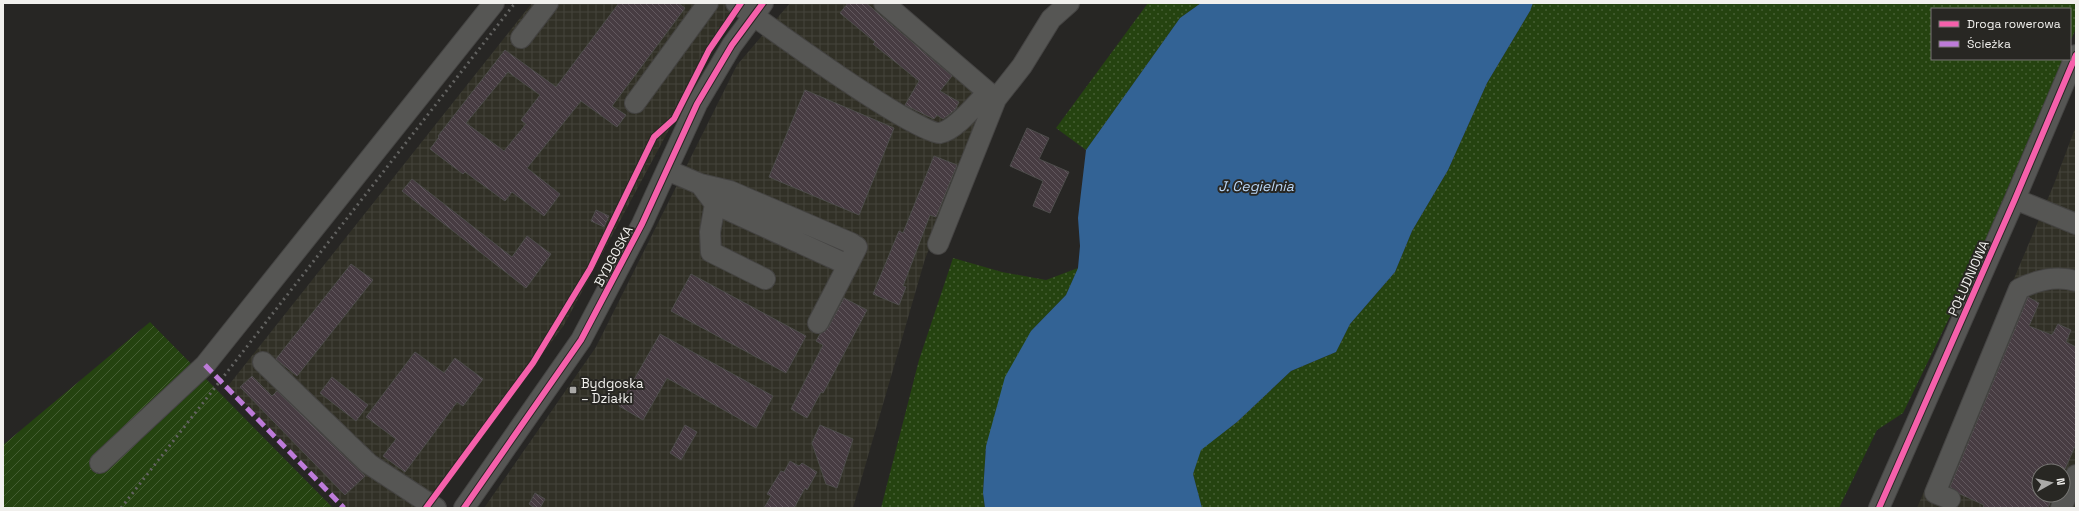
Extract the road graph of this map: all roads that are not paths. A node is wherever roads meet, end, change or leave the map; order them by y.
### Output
1 (494, 3) edge
2 (548, 3) edge
3 (708, 3) edge
4 (736, 3) edge
5 (884, 3) edge
6 (1069, 3) edge
7 (758, 10) edge
8 (521, 38) dead end
9 (2076, 55) edge
10 (992, 95) junction
11 (635, 103) dead end
12 (667, 170) junction
13 (700, 184) junction
14 (2015, 199) junction
15 (715, 204) junction
16 (2076, 224) edge
17 (938, 244) dead end
18 (848, 265) junction
19 (764, 279) dead end
20 (2076, 281) edge
21 (818, 323) dead end
22 (264, 362) dead end
23 (100, 463) dead end
24 (2076, 475) edge
25 (1950, 499) dead end
26 (436, 508) edge
27 (464, 508) edge
28 (1879, 508) edge
29 (2061, 508) edge

1 - 23 street
2 - 8 street
3 - 11 street
4 - 7 street
5 - 10 street
6 - 10 street
7 - 10 street
7 - 12 street, BYDGOSKA
9 - 14 street, POŁUDNIOWA
10 - 17 street
12 - 13 street
12 - 27 street, BYDGOSKA
13 - 15 street
13 - 18 street
14 - 16 street
14 - 28 street, POŁUDNIOWA
15 - 18 street
15 - 19 street
18 - 21 street
20 - 25 street
22 - 26 street
24 - 29 street

